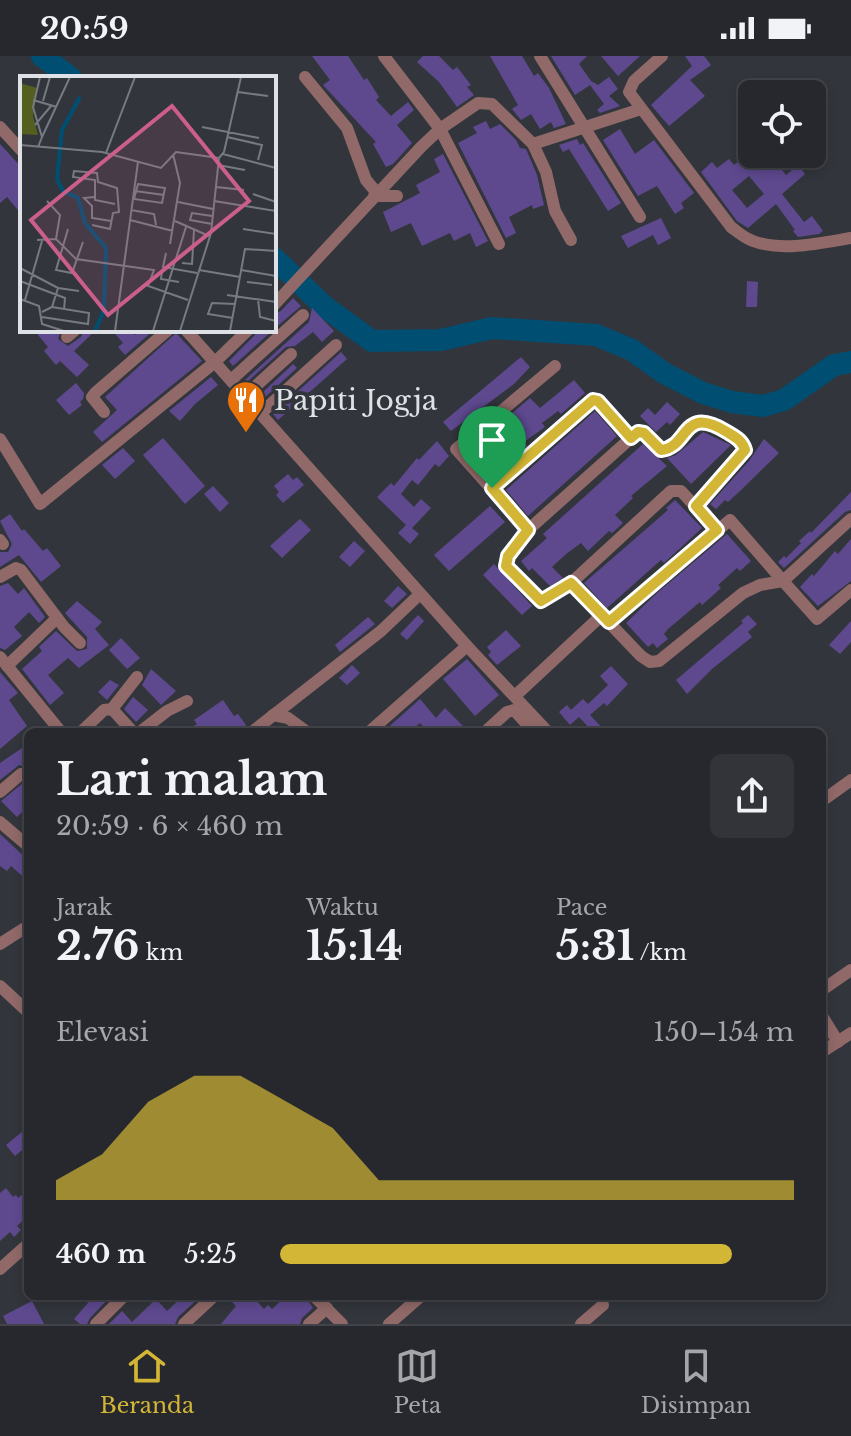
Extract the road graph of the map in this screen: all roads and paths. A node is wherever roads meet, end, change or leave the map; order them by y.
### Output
1 (384, 56) edge
2 (540, 56) edge
3 (662, 56) edge
4 (305, 77) dead end
5 (641, 109) junction
6 (0, 127) edge
7 (586, 128) junction
8 (440, 129) junction
9 (533, 144) junction
10 (20, 149) edge
11 (376, 194) junction
12 (397, 196) dead end
13 (640, 217) dead end
14 (851, 238) edge
15 (571, 240) dead end
16 (499, 244) dead end
17 (276, 303) edge
18 (303, 315) dead end
19 (166, 332) edge
20 (188, 332) edge
21 (246, 332) edge
22 (336, 345) dead end
23 (291, 354) dead end
24 (215, 362) junction
25 (555, 366) dead end
26 (231, 380) junction
27 (246, 395) junction
28 (104, 412) dead end
29 (261, 413) junction
30 (631, 438) junction
31 (0, 439) edge
32 (492, 488) junction
33 (696, 506) junction
34 (851, 519) edge
35 (528, 530) junction
36 (717, 530) junction
37 (0, 577) edge
38 (783, 581) junction
39 (571, 583) junction
40 (851, 590) edge
41 (420, 594) junction
42 (57, 618) junction
43 (605, 619) junction
44 (80, 643) dead end
45 (467, 646) junction
46 (4, 661) edge
47 (137, 677) dead end
48 (516, 695) junction
49 (187, 701) dead end
50 (112, 709) junction
51 (273, 715) junction
52 (58, 728) edge
53 (85, 728) edge
54 (129, 728) edge
55 (145, 728) edge
56 (257, 728) edge
57 (302, 728) edge
58 (374, 728) edge
59 (489, 728) edge
60 (530, 728) edge
61 (545, 728) edge
62 (21, 774) dead end
63 (851, 780) edge
64 (0, 792) edge
65 (826, 798) edge
66 (0, 822) edge
67 (24, 843) edge
68 (24, 929) edge
69 (0, 944) edge
70 (851, 970) edge
71 (0, 986) edge
72 (826, 987) edge
73 (24, 1008) edge
74 (826, 1022) edge
75 (851, 1033) edge
76 (838, 1042) junction
77 (826, 1050) edge
78 (24, 1248) edge
79 (0, 1269) edge
80 (120, 1300) edge
81 (210, 1300) edge
82 (318, 1300) edge
83 (416, 1300) edge
84 (603, 1305) dead end
85 (327, 1308) junction
86 (96, 1324) edge
87 (184, 1324) edge
88 (309, 1324) edge
89 (342, 1324) edge
90 (389, 1324) edge
91 (581, 1324) edge

1 - 8 street
2 - 7 street
3 - 5 street
4 - 11 street
5 - 7 street
5 - 14 street
6 - 10 street
7 - 9 street
7 - 13 street
8 - 9 street
8 - 11 street
8 - 16 street
9 - 15 street
11 - 12 street
11 - 17 street
18 - 26 street
19 - 28 street
20 - 24 street
21 - 24 street
22 - 29 street
23 - 27 street
24 - 26 street
24 - 31 street
25 - 32 street
26 - 27 street
27 - 29 street
29 - 41 street
30 - 32 street
30 - 33 street
30 - 35 street
32 - 35 street
33 - 36 street
33 - 39 street
34 - 38 street
35 - 39 street
36 - 38 street
36 - 43 street
37 - 42 street
38 - 40 street
38 - 43 street
39 - 43 street
41 - 45 street
41 - 51 street
42 - 44 street
42 - 46 street
43 - 48 street
45 - 48 street
45 - 58 street
46 - 52 street
47 - 50 street
48 - 61 street
49 - 55 street
50 - 53 street
50 - 54 street
51 - 56 street
51 - 57 street
59 - 60 street
62 - 64 street
63 - 65 street
66 - 67 street
68 - 69 street
70 - 72 street
71 - 73 street
74 - 76 street
75 - 76 street
76 - 77 street
78 - 79 street
80 - 86 street
81 - 87 street
82 - 85 street
83 - 90 street
84 - 91 street
85 - 88 street
85 - 89 street

